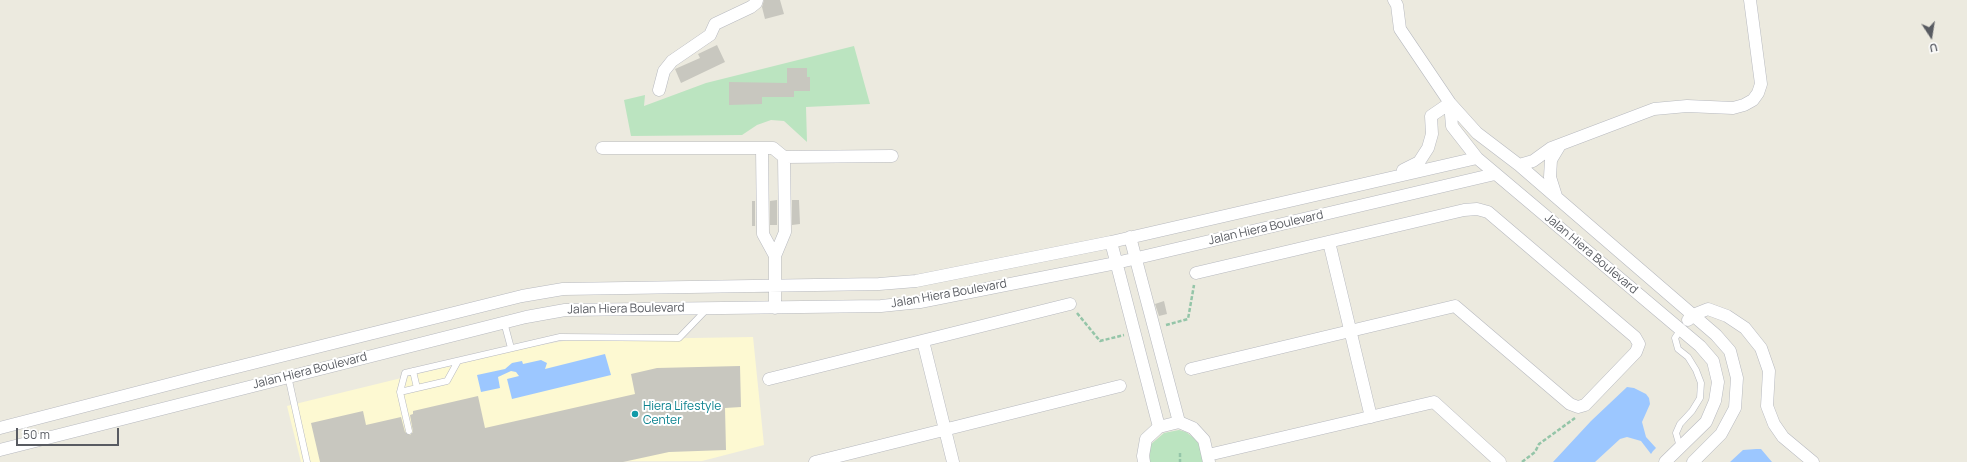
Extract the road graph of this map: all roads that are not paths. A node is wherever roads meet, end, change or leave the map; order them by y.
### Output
1 (757, 0) edge
2 (1394, 0) edge
3 (1750, 0) edge
4 (658, 90) dead end
5 (1450, 103) junction
6 (1490, 142) junction
7 (1560, 145) junction
8 (602, 148) dead end
9 (762, 148) junction
10 (892, 156) dead end
11 (784, 157) junction
12 (1508, 157) junction
13 (1477, 158) junction
14 (1519, 165) junction
15 (1495, 174) junction
16 (1386, 179) junction
17 (1556, 197) junction
18 (1130, 237) junction
19 (1111, 242) junction
20 (1329, 242) junction
21 (775, 256) junction
22 (1136, 258) junction
23 (1116, 263) junction
24 (1196, 273) road end
25 (775, 286) junction
26 (1070, 304) road end
27 (708, 308) junction
28 (775, 308) junction
29 (1693, 315) junction
30 (504, 322) junction
31 (1154, 328) junction
32 (1681, 329) junction
33 (1350, 331) junction
34 (1134, 333) junction
35 (340, 341) junction
36 (923, 341) junction
37 (511, 348) junction
38 (458, 361) junction
39 (345, 362) junction
40 (1191, 369) dead end
41 (413, 371) junction
42 (288, 376) junction
43 (769, 380) dead end
44 (1120, 386) dead end
45 (417, 388) junction
46 (400, 392) junction
47 (1371, 417) junction
48 (1179, 422) junction
49 (1159, 427) junction
50 (0, 428) edge
51 (945, 430) junction
52 (409, 431) dead end
53 (1680, 447) junction
54 (0, 450) edge
55 (1206, 460) edge
56 (307, 462) edge
57 (815, 462) edge
58 (953, 462) edge
59 (1144, 462) edge
60 (1500, 462) edge
61 (1665, 462) edge
62 (1693, 462) edge
63 (1813, 462) edge

1 - 4 street
2 - 5 street, Jalan Hiera Boulevard
3 - 7 street
5 - 6 street, Jalan Hiera Boulevard
5 - 13 street
5 - 16 street
6 - 12 street, Jalan Hiera Boulevard
6 - 13 street
7 - 14 street
7 - 17 street
8 - 9 street
9 - 11 street
9 - 21 street
10 - 11 street
11 - 21 street
12 - 14 street, Jalan Hiera Boulevard
12 - 15 street
13 - 15 street
13 - 16 street, Jalan Hiera Boulevard
14 - 17 street, Jalan Hiera Boulevard
15 - 22 street, Jalan Hiera Boulevard
15 - 32 street, Jalan Hiera Boulevard
16 - 18 street, Jalan Hiera Boulevard
17 - 29 street, Jalan Hiera Boulevard
18 - 19 street, Jalan Hiera Boulevard
18 - 22 street
19 - 23 street
19 - 25 street, Jalan Hiera Boulevard
20 - 24 street
20 - 33 street
20 - 33 street
21 - 25 street
22 - 23 street, Jalan Hiera Boulevard
22 - 31 street
23 - 28 street, Jalan Hiera Boulevard
23 - 34 street
25 - 28 street
25 - 35 street, Jalan Hiera Boulevard
26 - 36 street
27 - 28 street, Jalan Hiera Boulevard
27 - 30 street, Jalan Hiera Boulevard
27 - 37 lane
29 - 32 street
29 - 62 street, Jalan Hiera Boulevard
29 - 63 street
30 - 37 lane
30 - 39 street, Jalan Hiera Boulevard
31 - 34 street
31 - 48 street
32 - 53 lane
32 - 53 street, Jalan Hiera Boulevard
33 - 40 street
33 - 47 street
34 - 49 street
35 - 39 street
35 - 50 street, Jalan Hiera Boulevard
36 - 43 street
36 - 51 street
37 - 38 lane
38 - 41 lane
38 - 45 lane
39 - 42 street, Jalan Hiera Boulevard
41 - 45 lane
41 - 46 lane
42 - 54 street, Jalan Hiera Boulevard
42 - 56 lane
44 - 51 street
45 - 46 lane
46 - 52 lane
47 - 55 street
47 - 60 street
48 - 49 street
48 - 55 street
49 - 59 street
51 - 57 street
51 - 58 street
53 - 61 street, Jalan Hiera Boulevard

